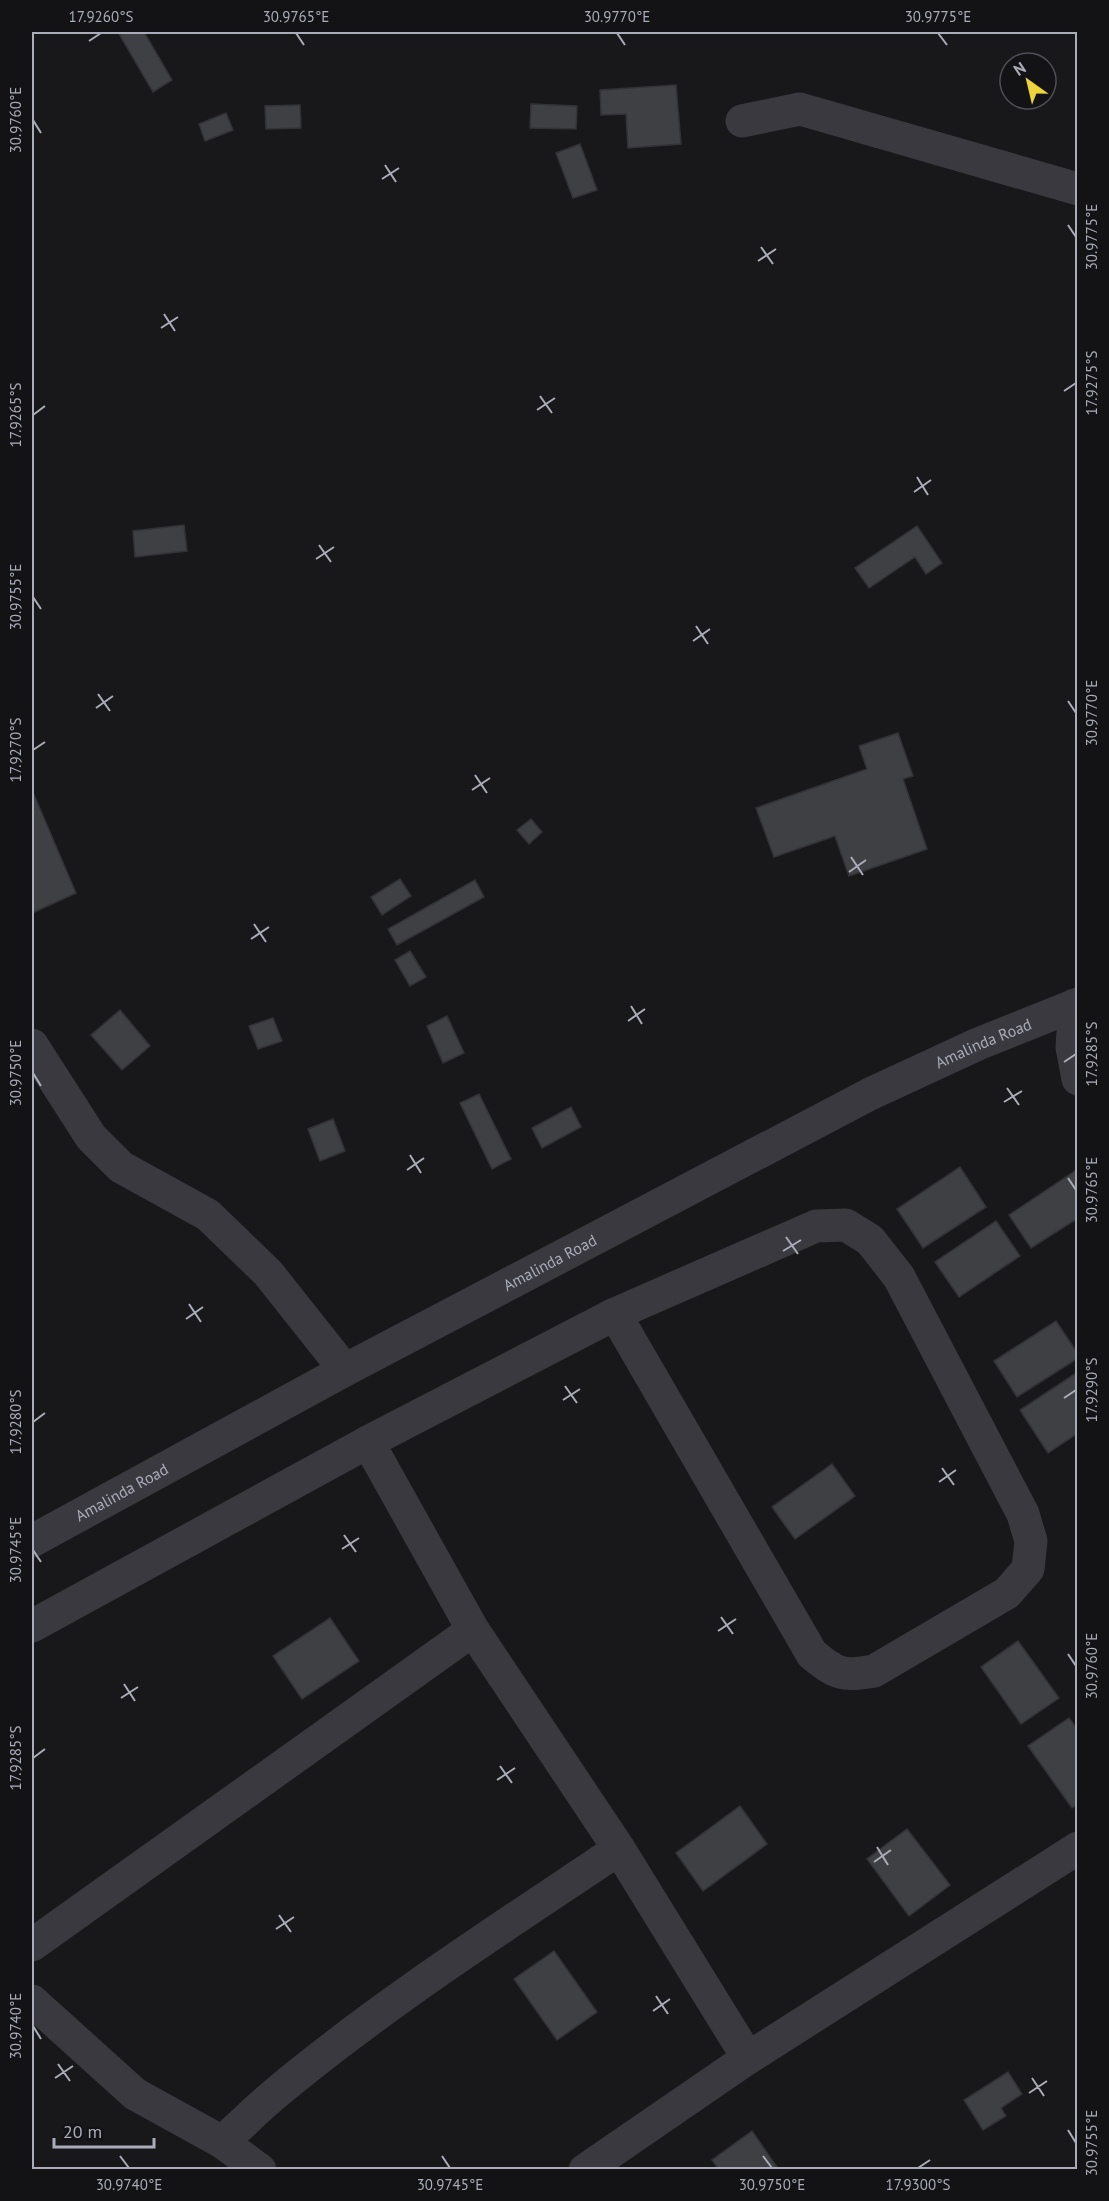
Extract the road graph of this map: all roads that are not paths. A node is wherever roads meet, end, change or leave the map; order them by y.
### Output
1 (742, 121) dead end
2 (1077, 189) edge
3 (1076, 1004) edge
4 (32, 1045) edge
5 (1077, 1079) edge
6 (615, 1314) junction
7 (345, 1370) junction
8 (368, 1442) junction
9 (32, 1541) edge
10 (32, 1626) edge
11 (473, 1630) junction
12 (619, 1848) junction
13 (1077, 1848) edge
14 (32, 1945) edge
15 (32, 2001) edge
16 (748, 2058) junction
17 (222, 2142) junction
18 (260, 2169) edge
19 (585, 2169) edge

1 - 2 street
3 - 5 street
3 - 7 street, Amalinda Road
4 - 7 street
6 - 6 street
6 - 8 street
7 - 9 street, Amalinda Road
8 - 10 street
8 - 11 street
11 - 12 street
11 - 14 street
12 - 16 street
12 - 17 street
13 - 16 street
15 - 17 street
16 - 19 street
17 - 18 street

